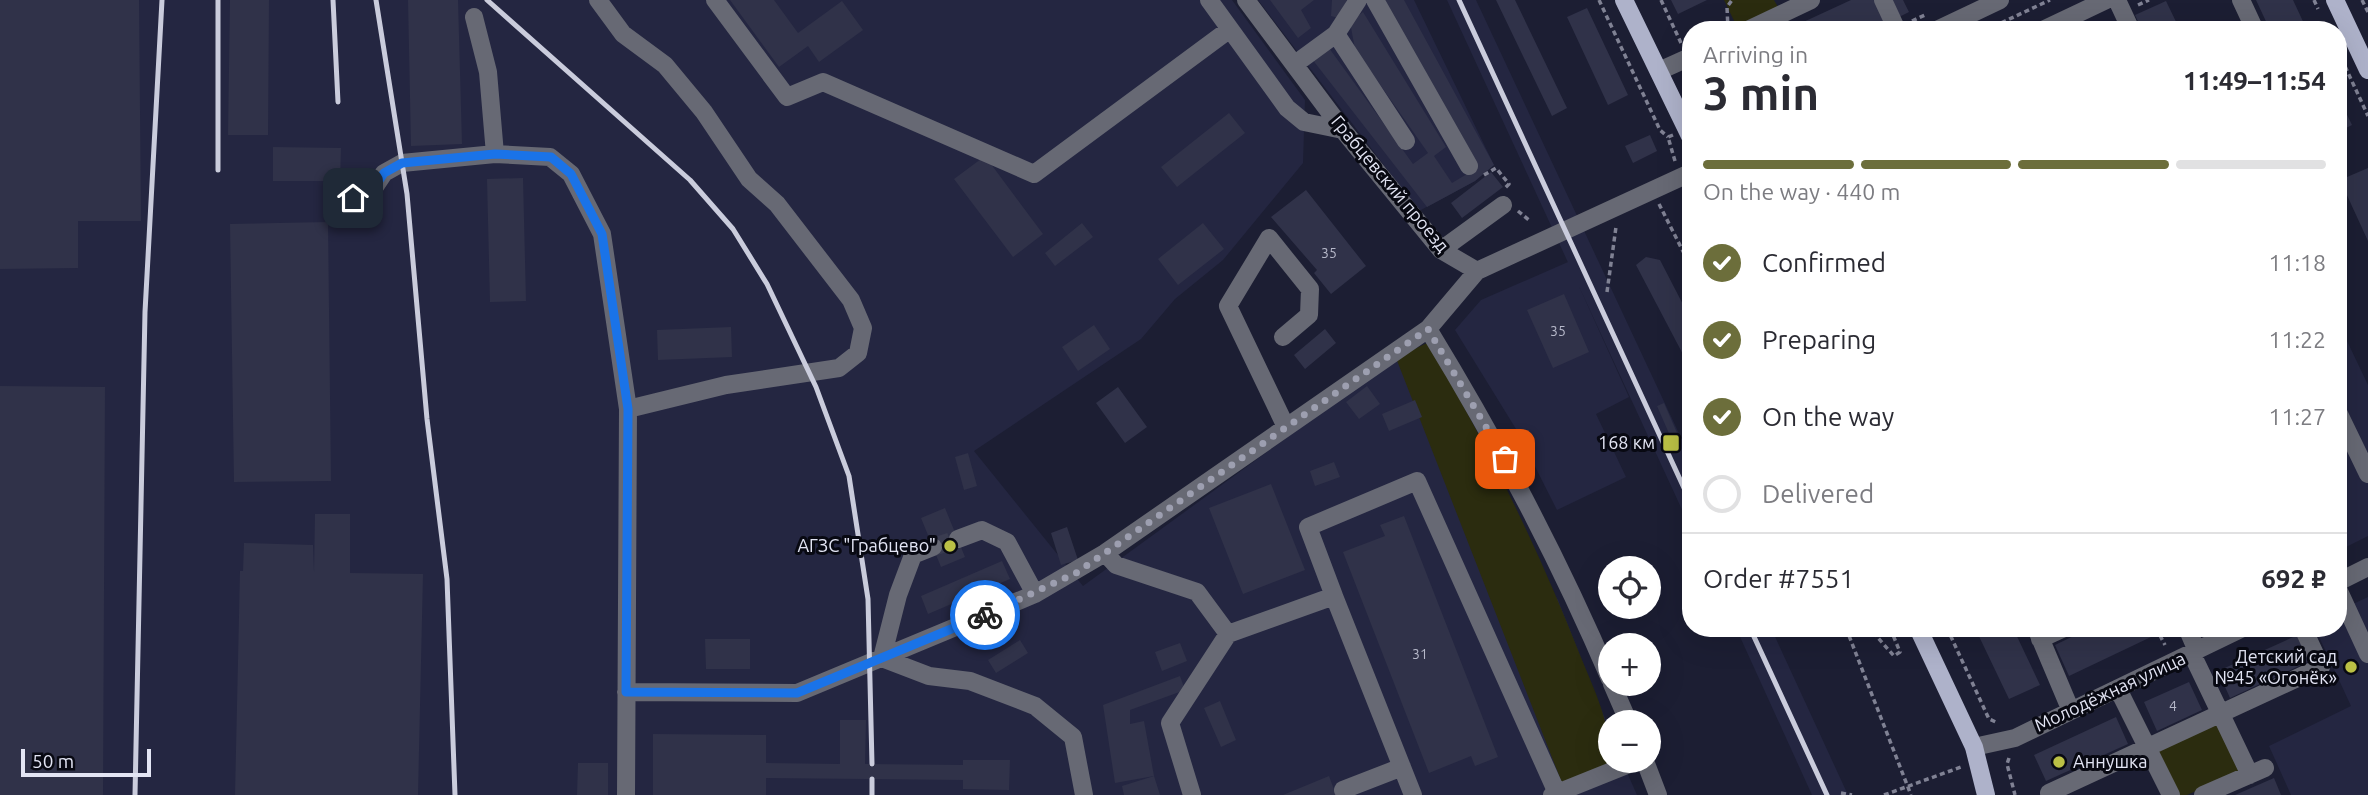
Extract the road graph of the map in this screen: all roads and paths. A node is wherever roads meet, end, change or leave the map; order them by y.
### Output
1 (598, 0) edge
2 (715, 0) edge
3 (1209, 0) edge
4 (1246, 0) edge
5 (1358, 0) edge
6 (1375, 0) edge
7 (1600, 0) edge
8 (1624, 0) edge
9 (1661, 0) edge
10 (1732, 0) edge
11 (1811, 0) edge
12 (1883, 0) edge
13 (2000, 0) edge
14 (2050, 0) edge
15 (2106, 0) edge
16 (2117, 0) edge
17 (2241, 0) edge
18 (2335, 0) edge
19 (2362, 0) edge
20 (1784, 6) edge
21 (2368, 12) edge
22 (474, 17) dead end
23 (1728, 21) edge
24 (1762, 21) edge
25 (1893, 21) edge
26 (1956, 21) edge
27 (2005, 21) edge
28 (2062, 21) edge
29 (2127, 21) edge
30 (2251, 21) edge
31 (2345, 21) edge
32 (2347, 25) edge
33 (1230, 29) junction
34 (1336, 34) junction
35 (1682, 43) edge
36 (1682, 60) edge
37 (1295, 64) junction
38 (2347, 70) edge
39 (2368, 70) edge
40 (1659, 71) junction
41 (2368, 116) edge
42 (1682, 119) edge
43 (1343, 130) junction
44 (1668, 137) dead end
45 (1406, 141) dead end
46 (495, 154) junction
47 (1472, 173) joint
48 (1682, 177) edge
49 (1657, 199) dead end
50 (335, 202) dead end
51 (1505, 202) junction
52 (1530, 221) dead end
53 (1616, 222) dead end
54 (1682, 249) edge
55 (1441, 250) junction
56 (1477, 271) junction
57 (1607, 292) dead end
58 (1428, 329) junction
59 (1283, 337) dead end
60 (628, 409) junction
61 (1286, 427) junction
62 (2347, 431) edge
63 (1682, 437) edge
64 (1676, 440) dead end
65 (2368, 474) edge
66 (958, 538) tunnel mouth
67 (933, 547) tunnel mouth
68 (1105, 553) junction
69 (2368, 567) edge
70 (2347, 578) edge
71 (1035, 594) junction
72 (1335, 596) junction
73 (2347, 608) edge
74 (1228, 634) junction
75 (1850, 637) edge
76 (1877, 637) edge
77 (1894, 637) edge
78 (1923, 637) edge
79 (2039, 637) edge
80 (2161, 637) edge
81 (2190, 637) edge
82 (2225, 637) edge
83 (2307, 637) edge
84 (2165, 645) dead end
85 (1598, 651) edge
86 (2195, 652) junction
87 (2368, 654) edge
88 (882, 658) junction
89 (2118, 689) junction
90 (626, 692) junction
91 (2071, 711) junction
92 (2220, 714) junction
93 (2147, 747) junction
94 (1977, 754) junction
95 (2010, 754) dead end
96 (1402, 767) junction
97 (1607, 773) edge
98 (1650, 773) edge
99 (1908, 787) junction
100 (1343, 790) dead end
101 (1841, 793) dead end
102 (2049, 793) dead end
103 (1554, 794) edge
104 (626, 795) edge
105 (1084, 795) edge
106 (1192, 795) edge
107 (1413, 795) edge
108 (1658, 795) edge
109 (1852, 795) edge
110 (1884, 795) edge
111 (1911, 795) edge
112 (1986, 795) edge
113 (2171, 795) edge
114 (2203, 795) edge

1 - 60 street
2 - 33 street
3 - 33 street
4 - 37 street, Грабцевский проезд
5 - 34 street
6 - 47 street
7 - 44 path
8 - 40 main road
9 - 35 path
10 - 23 path
11 - 20 street
12 - 25 street
13 - 26 street
14 - 27 path
15 - 28 street
16 - 29 street
17 - 30 street
18 - 31 main road
19 - 21 path
20 - 24 street
22 - 46 street
32 - 39 main road
33 - 43 street
34 - 37 street
34 - 45 street
36 - 40 street
37 - 43 street, Грабцевский проезд
38 - 41 path
40 - 42 main road
43 - 55 street, Грабцевский проезд
46 - 50 street
46 - 60 street
47 - 51 path
48 - 56 street
49 - 54 path
51 - 52 path
51 - 55 street
53 - 57 path
55 - 56 street, Грабцевский проезд
56 - 58 street
58 - 61 street
58 - 85 street
59 - 61 street
60 - 90 street
61 - 68 street
62 - 65 street
63 - 64 path
66 - 71 street
67 - 88 street
68 - 71 street
68 - 74 street
69 - 70 street
71 - 88 street
72 - 74 street
72 - 96 street
72 - 103 street
73 - 87 street
74 - 106 street
75 - 99 path
76 - 77 path
78 - 94 main road
79 - 91 street
80 - 84 path
81 - 86 street
82 - 86 street, Молодёжная улица
83 - 92 street
86 - 89 street, Молодёжная улица
86 - 92 street
88 - 90 street
88 - 105 street
89 - 91 street, Молодёжная улица
89 - 93 street
90 - 104 street
91 - 94 street, Молодёжная улица
92 - 93 street
92 - 114 street
93 - 102 street
93 - 113 street
94 - 95 path
94 - 99 path
94 - 112 main road
96 - 100 street
96 - 107 street
97 - 103 street
98 - 108 street
99 - 110 path
99 - 111 path
101 - 109 path

